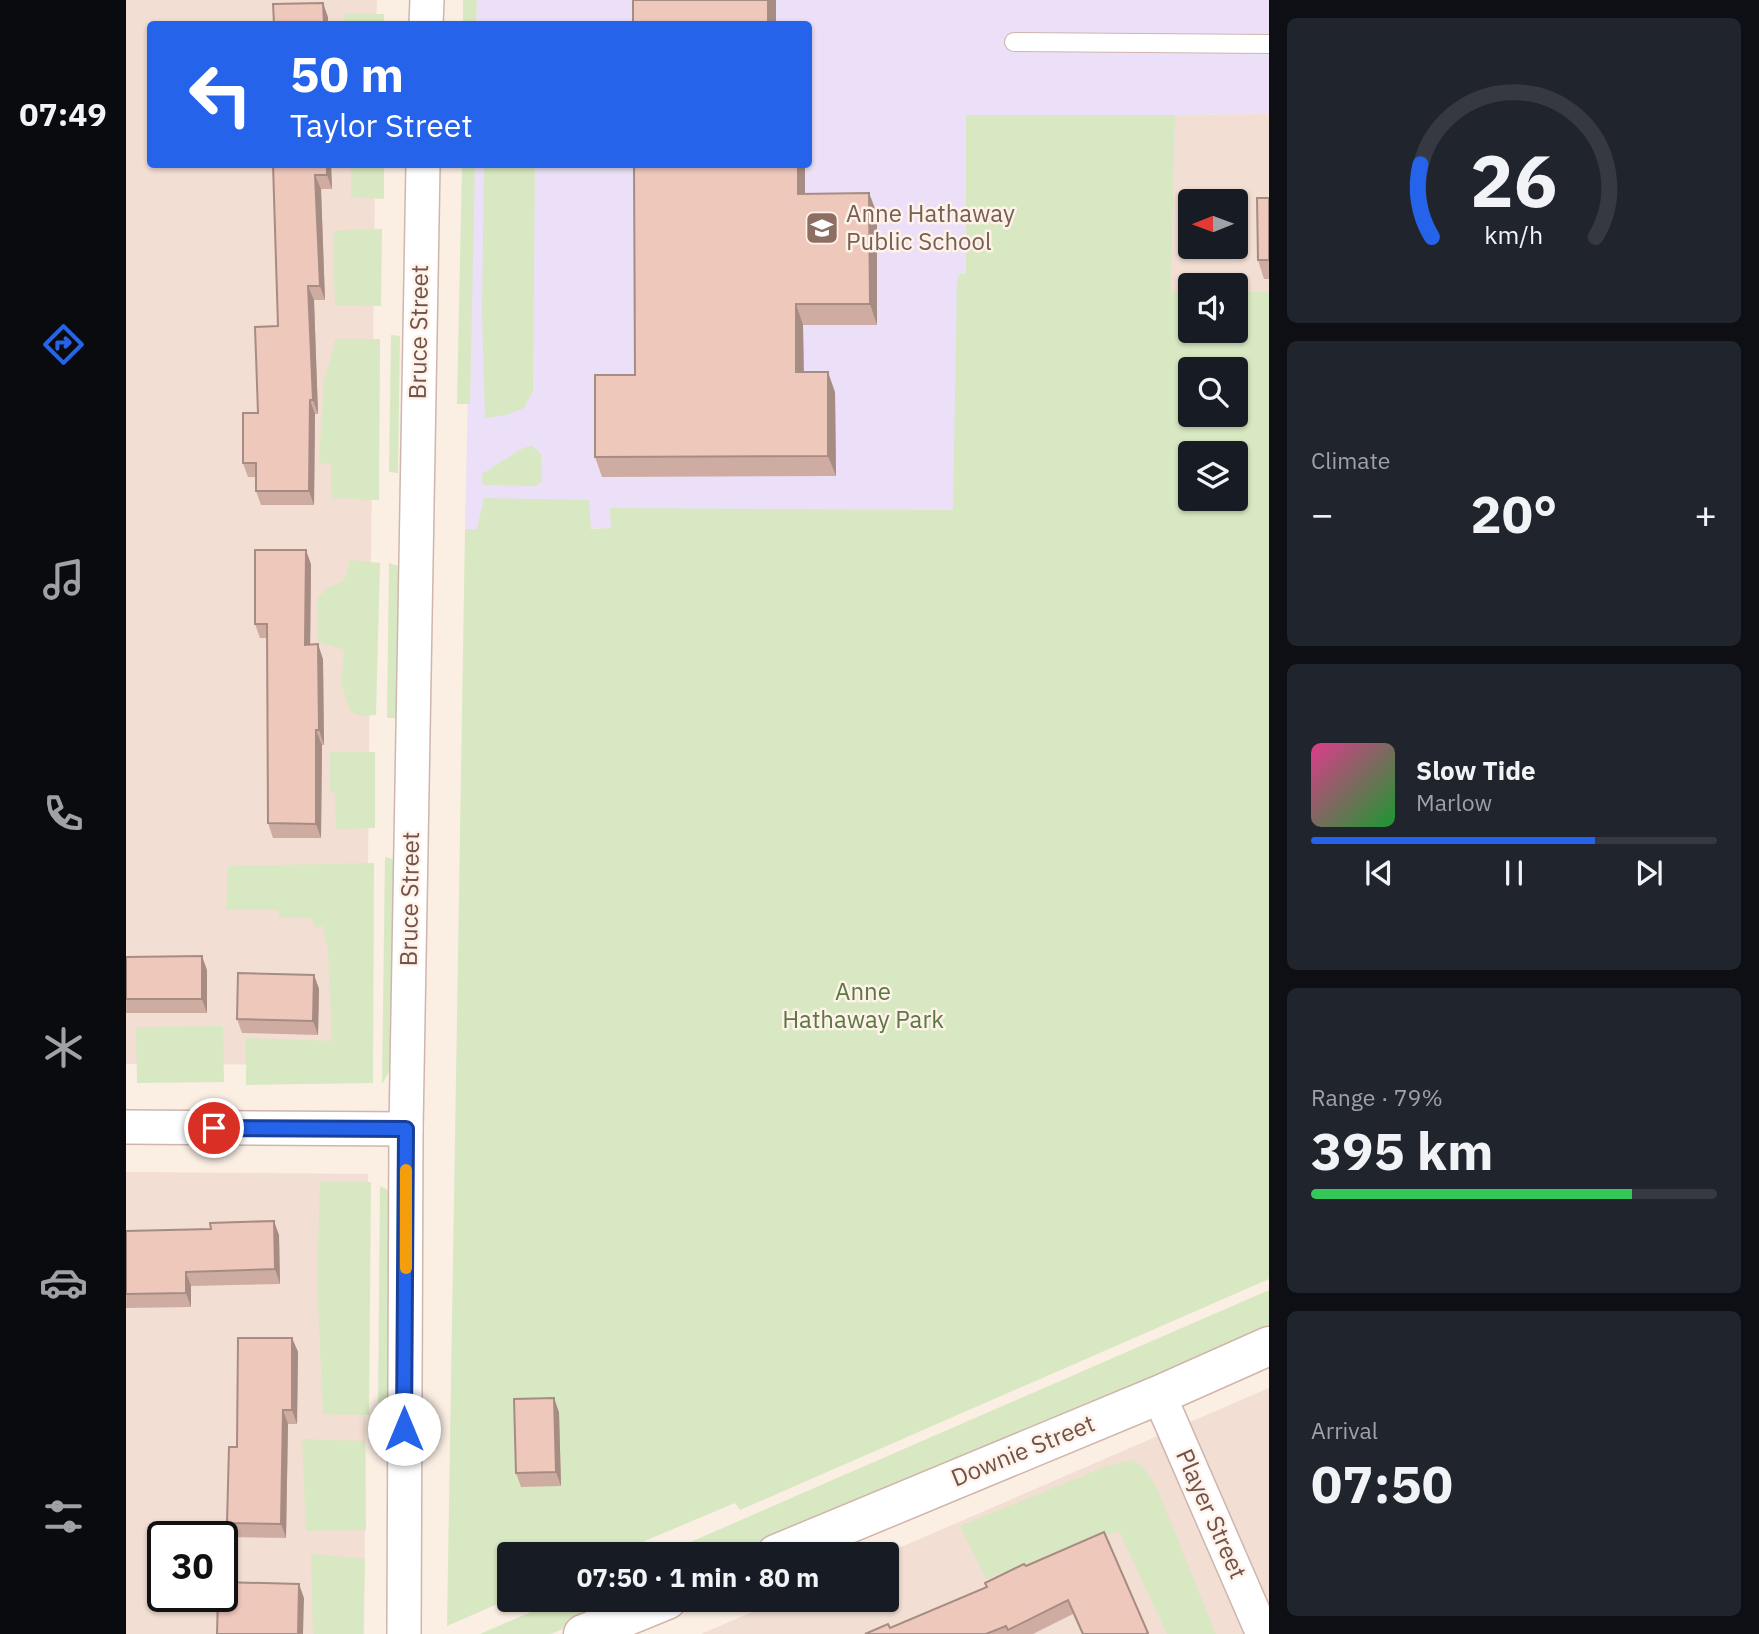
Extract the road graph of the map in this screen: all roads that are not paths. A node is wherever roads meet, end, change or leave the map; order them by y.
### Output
1 (427, 0) edge
2 (426, 21) edge
3 (1014, 43) dead end
4 (1269, 44) edge
5 (423, 168) edge
6 (126, 1127) edge
7 (406, 1129) junction
8 (1269, 1346) edge
9 (1159, 1395) junction
10 (805, 1542) edge
11 (637, 1612) edge
12 (404, 1634) edge
13 (583, 1634) edge
14 (1263, 1634) edge

1 - 2 street
3 - 4 lane
5 - 7 street, Bruce Street
6 - 7 street
7 - 12 street, Bruce Street
8 - 9 main road, Downie Street
9 - 10 main road, Downie Street
9 - 14 street, Player Street
11 - 13 main road

